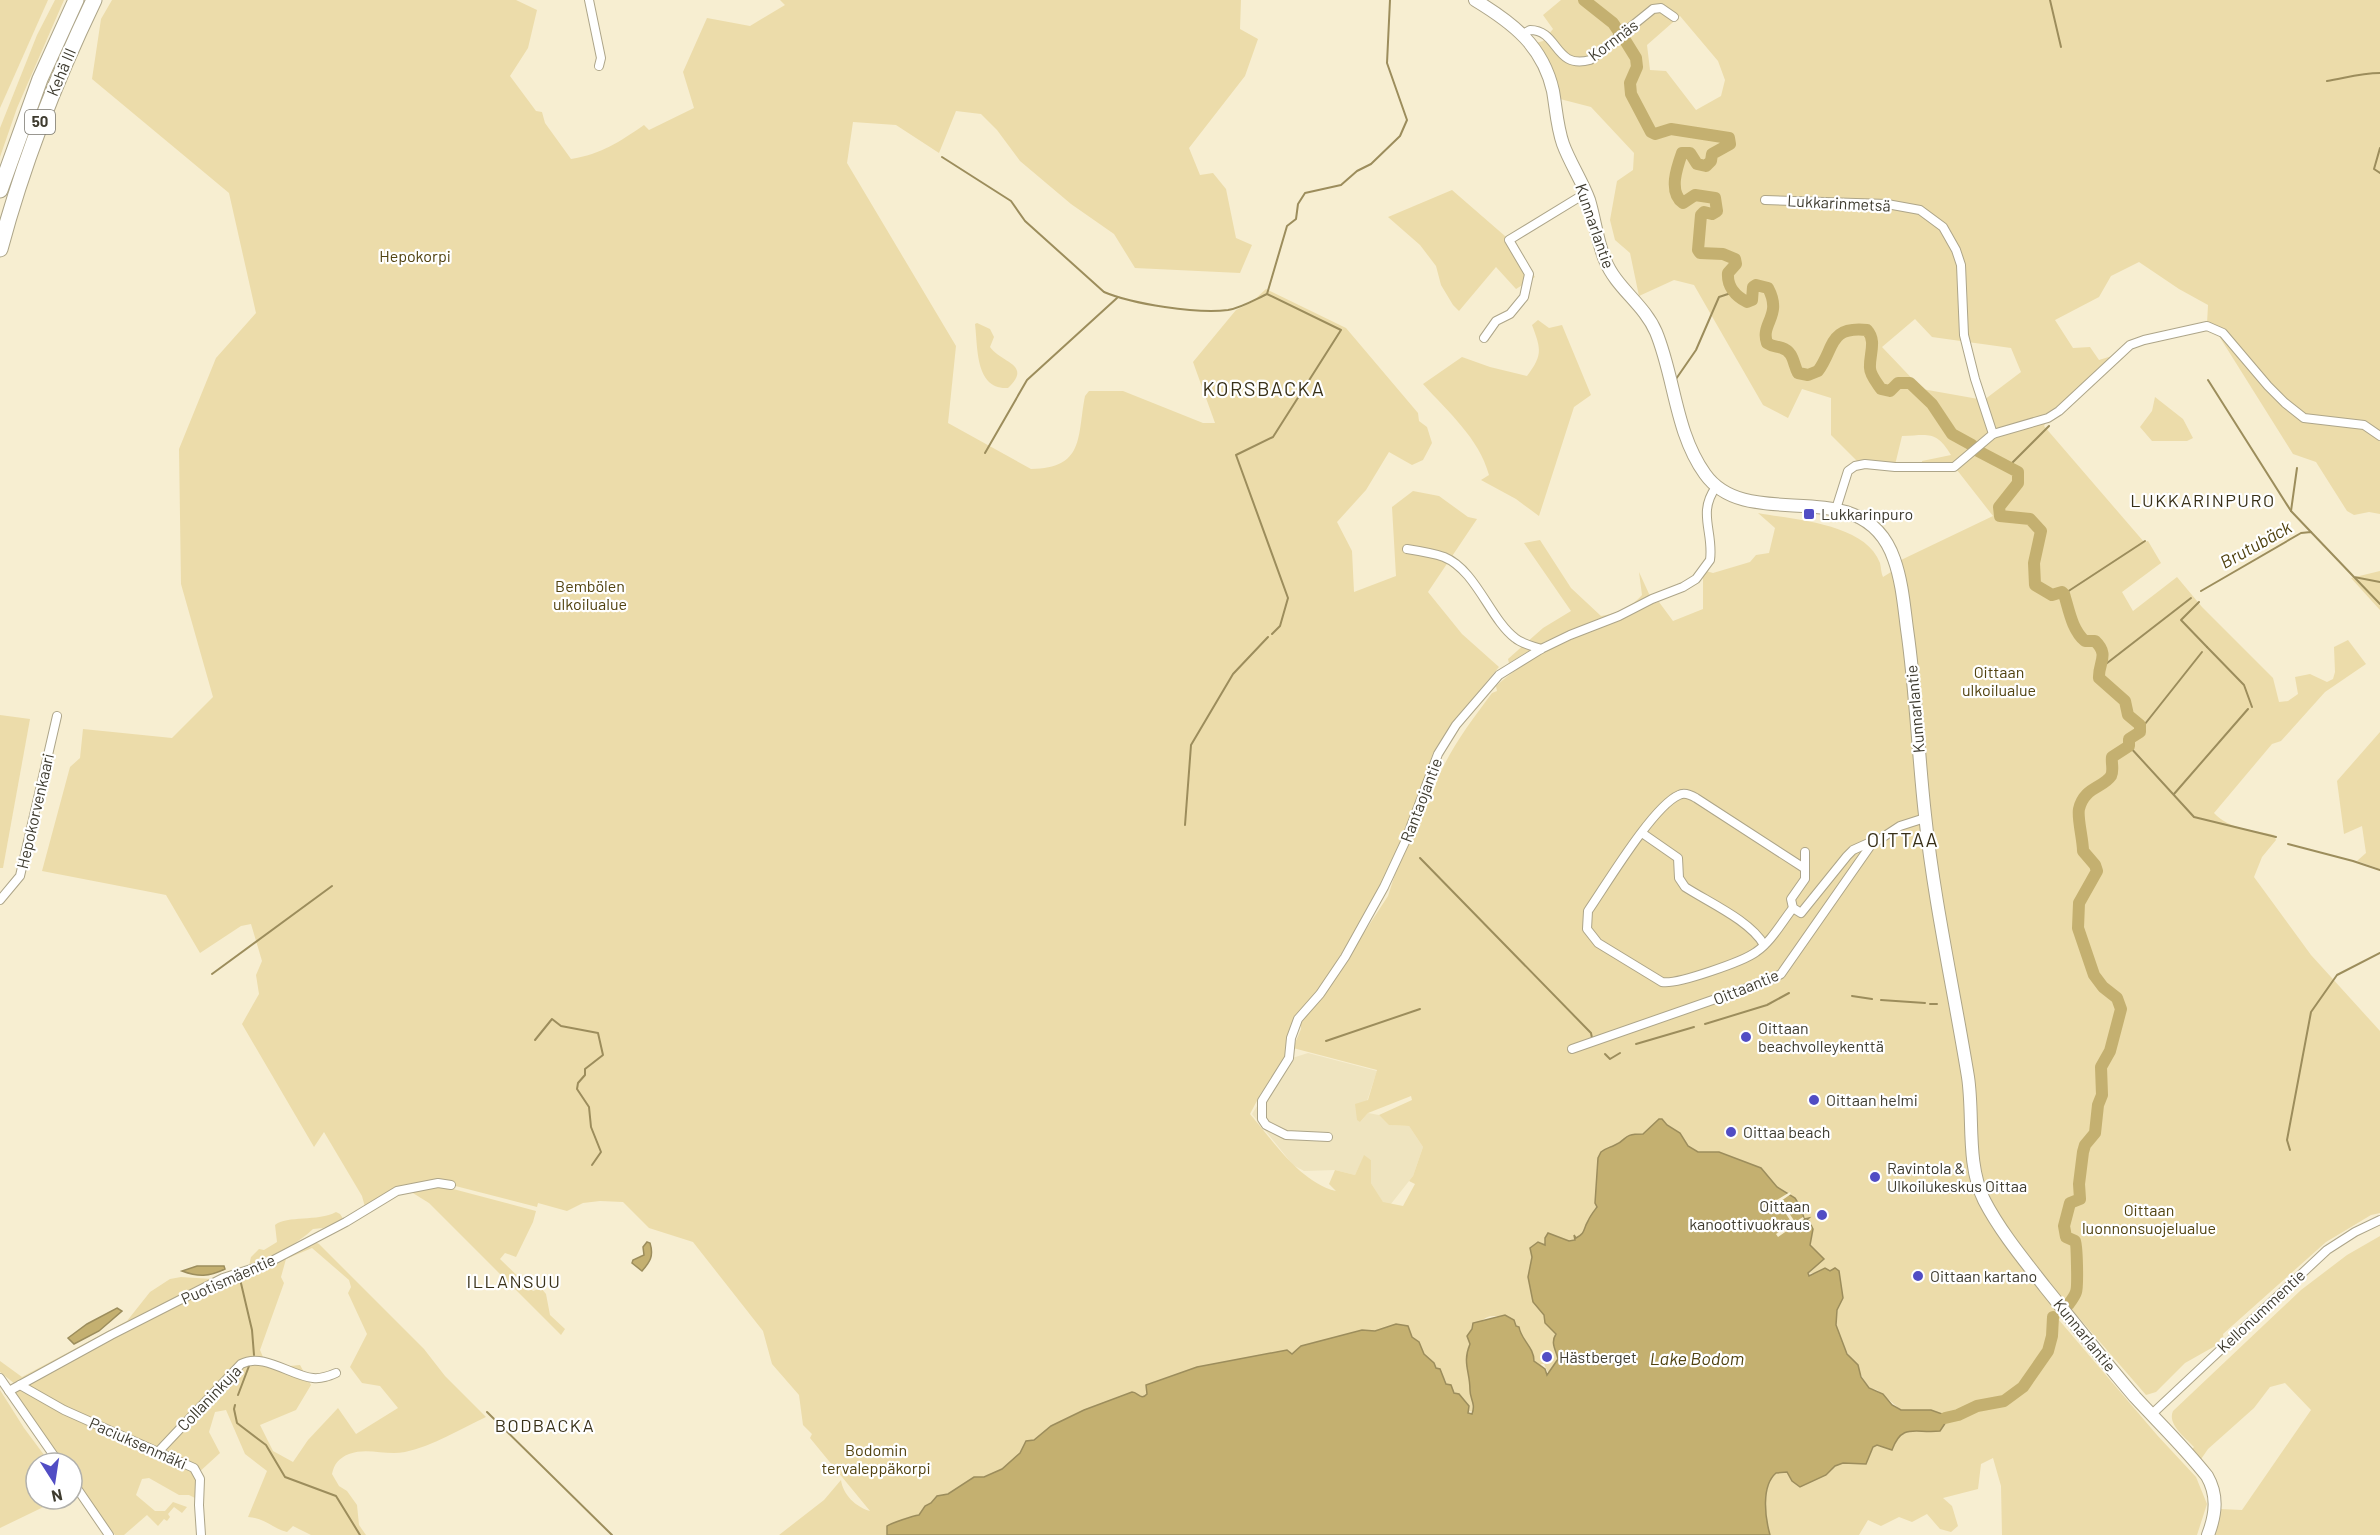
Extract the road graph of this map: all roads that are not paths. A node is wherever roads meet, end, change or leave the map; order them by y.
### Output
1 (76, 0) edge
2 (94, 0) edge
3 (589, 0) edge
4 (1475, 0) edge
5 (1674, 17) dead end
6 (1523, 34) junction
7 (598, 66) dead end
8 (0, 190) edge
9 (1586, 193) junction
10 (1765, 200) dead end
11 (0, 249) edge
12 (1484, 338) dead end
13 (1993, 435) junction
14 (2380, 436) edge
15 (1716, 487) junction
16 (1836, 509) junction
17 (1407, 549) dead end
18 (1541, 649) junction
19 (57, 716) dead end
20 (1925, 818) junction
21 (1642, 833) junction
22 (1876, 840) junction
23 (1805, 852) dead end
24 (1804, 868) junction
25 (0, 900) edge
26 (1793, 908) junction
27 (1764, 945) junction
28 (1572, 1049) dead end
29 (1328, 1137) dead end
30 (451, 1185) dead end
31 (2380, 1220) edge
32 (336, 1373) dead end
33 (0, 1378) edge
34 (20, 1385) junction
35 (9, 1391) junction
36 (2152, 1414) junction
37 (51, 1451) edge
38 (158, 1452) junction
39 (84, 1499) edge
40 (109, 1535) edge
41 (201, 1535) edge
42 (2208, 1535) edge

1 - 8 highway, Kehä III / 50
2 - 11 highway, Kehä III / 50
3 - 7 street
4 - 6 main road, Kunnarlantie
5 - 6 street, Kornnäs
6 - 9 main road, Kunnarlantie
9 - 12 street
9 - 15 main road, Kunnarlantie
10 - 13 street, Lukkarinmetsä
13 - 14 street
13 - 16 street
15 - 16 main road, Kunnarlantie
15 - 18 street, Rantaojantie
16 - 20 main road, Kunnarlantie
17 - 18 street
18 - 29 street, Rantaojantie
19 - 25 street, Hepokorvenkaari
20 - 22 street, Oittaantie
20 - 36 main road, Kunnarlantie
21 - 24 street
21 - 27 street
21 - 27 street
22 - 26 street
22 - 28 street, Oittaantie
23 - 24 street
24 - 26 street
26 - 27 street
30 - 34 street, Puotismäentie
31 - 36 street, Kellonummentie
32 - 38 street, Collaninkuja
33 - 35 street
34 - 35 street, Puotismäentie
34 - 38 street, Paciuksenmäki
35 - 37 street
36 - 42 main road, Kunnarlantie
38 - 41 street, Paciuksenmäki
39 - 40 street

